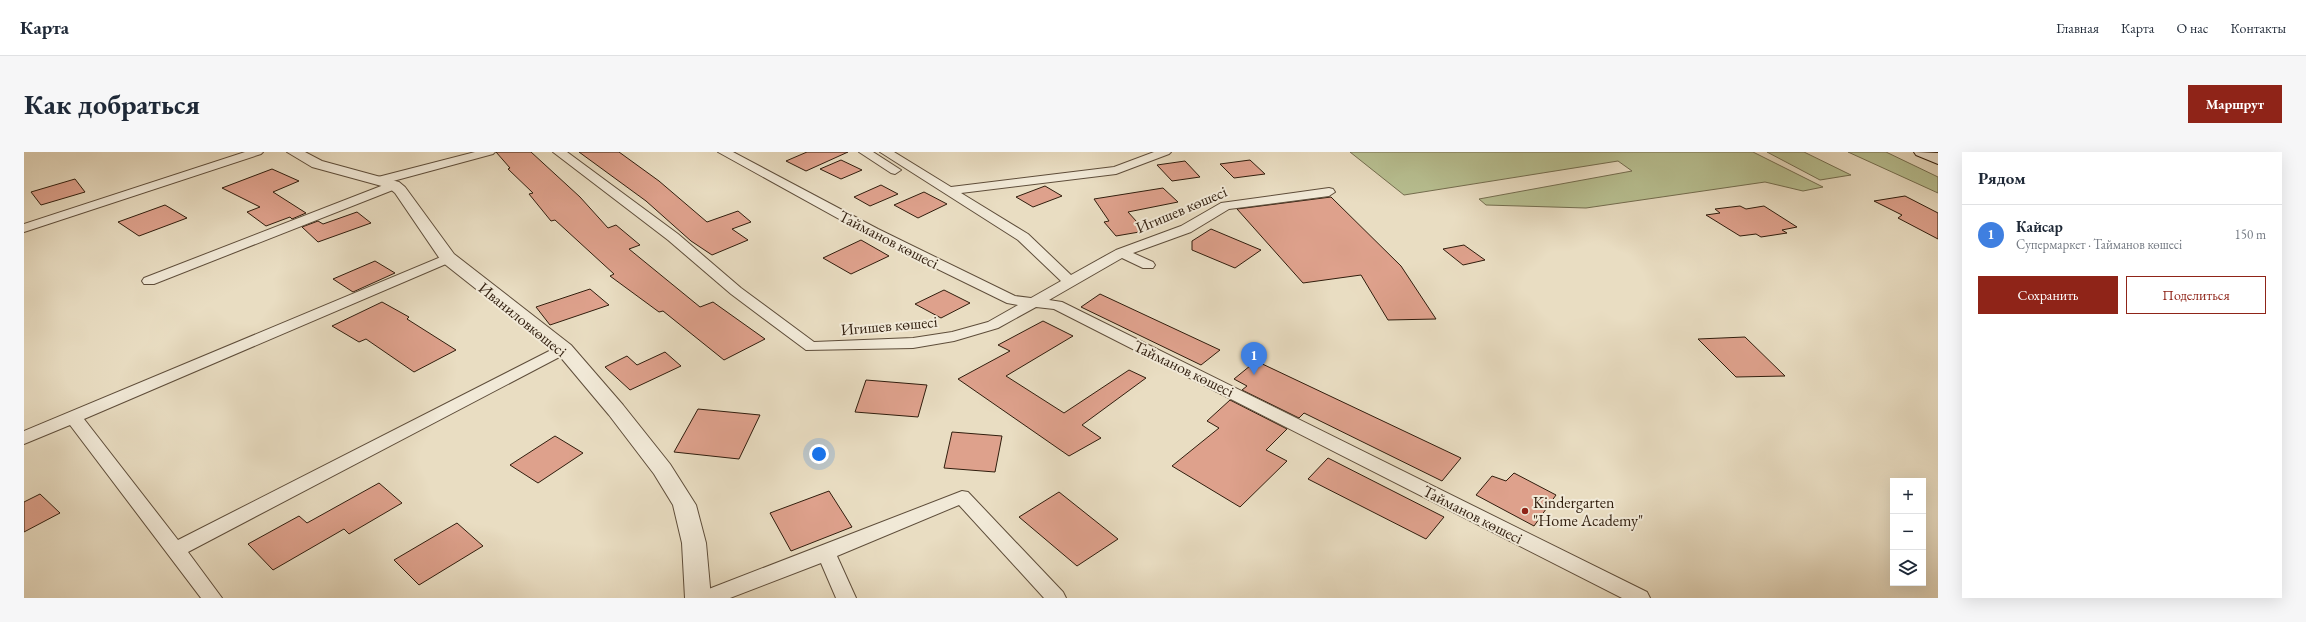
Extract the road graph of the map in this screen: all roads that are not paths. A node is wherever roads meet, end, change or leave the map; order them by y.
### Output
1 (257, 152) edge
2 (294, 152) edge
3 (489, 152) edge
4 (559, 152) edge
5 (724, 152) edge
6 (865, 152) edge
7 (886, 152) edge
8 (1166, 152) edge
9 (1922, 152) edge
10 (1938, 160) edge
11 (919, 175) junction
12 (388, 183) junction
13 (949, 191) junction
14 (1329, 192) dead end
15 (24, 228) edge
16 (1121, 253) junction
17 (448, 258) junction
18 (1148, 266) dead end
19 (149, 281) dead end
20 (1070, 283) junction
21 (1033, 303) junction
22 (564, 349) junction
23 (73, 416) junction
24 (24, 438) edge
25 (175, 550) junction
26 (826, 553) junction
27 (212, 598) edge
28 (698, 598) edge
29 (708, 598) edge
30 (846, 598) edge
31 (1056, 598) edge
32 (1640, 598) edge

1 - 15 street
2 - 12 street
3 - 12 street
4 - 21 street, Игишев көшесі
5 - 21 street, Тайманов көшесі
6 - 11 street
7 - 11 street
8 - 13 street
9 - 10 main road
11 - 13 street
12 - 17 street, Иваниловкөшесі
12 - 19 street
13 - 20 street
14 - 16 street, Игишев көшесі
16 - 18 street
16 - 20 street, Игишев көшесі
17 - 22 street, Иваниловкөшесі
17 - 23 street
20 - 21 street, Игишев көшесі
21 - 32 street, Тайманов көшесі
22 - 25 street
22 - 28 street, Иваниловкөшесі
23 - 24 street
23 - 25 street
25 - 27 street
26 - 29 street
26 - 30 street
26 - 31 street

